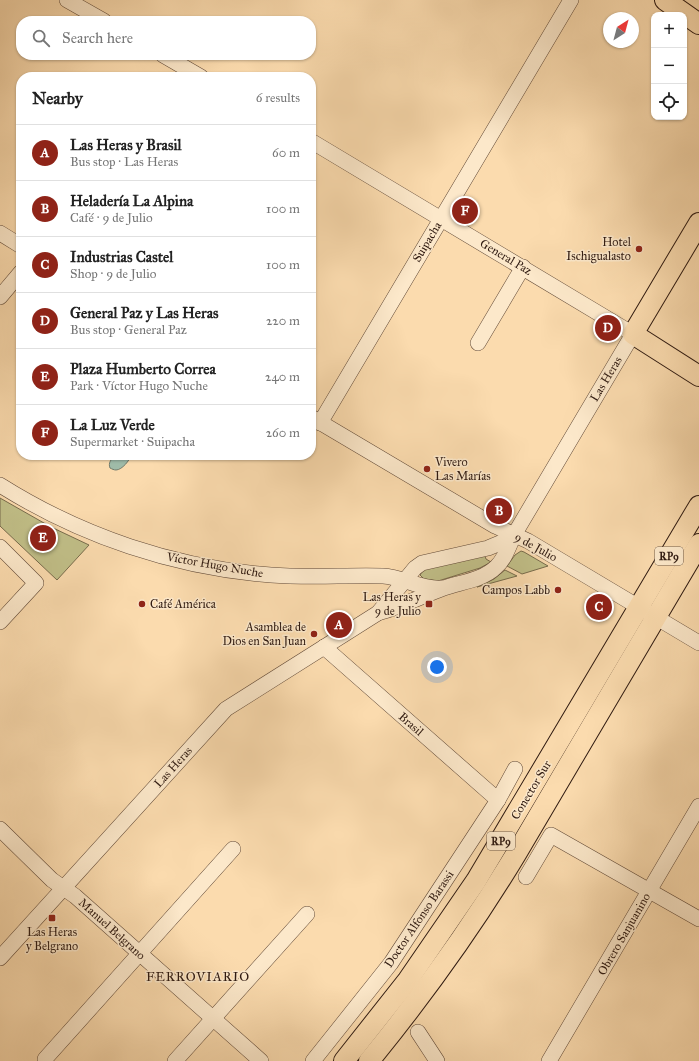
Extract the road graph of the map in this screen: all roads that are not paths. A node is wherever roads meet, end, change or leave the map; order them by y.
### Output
1 (67, 0) edge
2 (571, 0) edge
3 (665, 0) edge
4 (84, 4) edge
5 (98, 16) edge
6 (699, 24) edge
7 (172, 60) edge
8 (192, 72) edge
9 (316, 144) edge
10 (441, 219) junction
11 (699, 223) edge
12 (0, 233) edge
13 (16, 243) edge
14 (523, 267) junction
15 (16, 278) edge
16 (0, 297) edge
17 (633, 334) junction
18 (478, 343) dead end
19 (699, 376) edge
20 (316, 418) edge
21 (316, 421) edge
22 (0, 485) edge
23 (699, 506) edge
24 (514, 535) junction
25 (699, 544) edge
26 (0, 547) edge
27 (405, 581) junction
28 (445, 588) junction
29 (648, 612) junction
30 (378, 613) junction
31 (0, 622) edge
32 (699, 643) edge
33 (324, 647) junction
34 (515, 769) dead end
35 (498, 800) junction
36 (699, 806) edge
37 (0, 829) edge
38 (233, 849) dead end
39 (526, 877) dead end
40 (63, 888) junction
41 (649, 891) junction
42 (307, 914) dead end
43 (699, 919) edge
44 (140, 953) junction
45 (0, 958) edge
46 (213, 1018) junction
47 (418, 1032) dead end
48 (45, 1059) dead end
49 (175, 1061) edge
50 (261, 1061) edge
51 (313, 1061) edge
52 (344, 1061) edge
53 (370, 1061) edge
54 (436, 1061) edge
55 (549, 1061) edge

1 - 4 street
2 - 10 street, Suipacha
3 - 6 main road
4 - 5 street
7 - 8 street
9 - 10 street, General Paz
10 - 14 street, General Paz
10 - 20 street, Suipacha
11 - 17 main road, Las Heras
12 - 13 street
14 - 17 street, General Paz
14 - 18 street
15 - 16 street
17 - 19 main road, General Paz
17 - 24 street, Las Heras
21 - 24 street, 9 de Julio
22 - 27 street, Víctor Hugo Nuche
23 - 29 main road, Conector Sur / RP9
24 - 27 street, Las Heras
24 - 28 street, Las Heras
24 - 29 street, 9 de Julio
25 - 29 main road, Conector Sur / RP9
26 - 31 street
27 - 28 street, Víctor Hugo Nuche
27 - 30 street, Las Heras
28 - 30 street, Las Heras
29 - 32 street, 9 de Julio
29 - 52 main road, Conector Sur / RP9
29 - 53 main road, Conector Sur / RP9
30 - 33 street, Las Heras
33 - 35 street, Brasil
33 - 40 street, Las Heras
34 - 35 street, Doctor Alfonso Barassi
35 - 51 street, Doctor Alfonso Barassi
36 - 41 street, Obrero Sanjuanino
37 - 40 street, Manuel Belgrano
38 - 44 street
39 - 41 street
40 - 44 street, Manuel Belgrano
40 - 45 street, Las Heras
41 - 43 street
41 - 55 street, Obrero Sanjuanino
42 - 46 street
44 - 46 street, Manuel Belgrano
44 - 48 street
46 - 49 street
46 - 50 street, Manuel Belgrano
47 - 54 street

